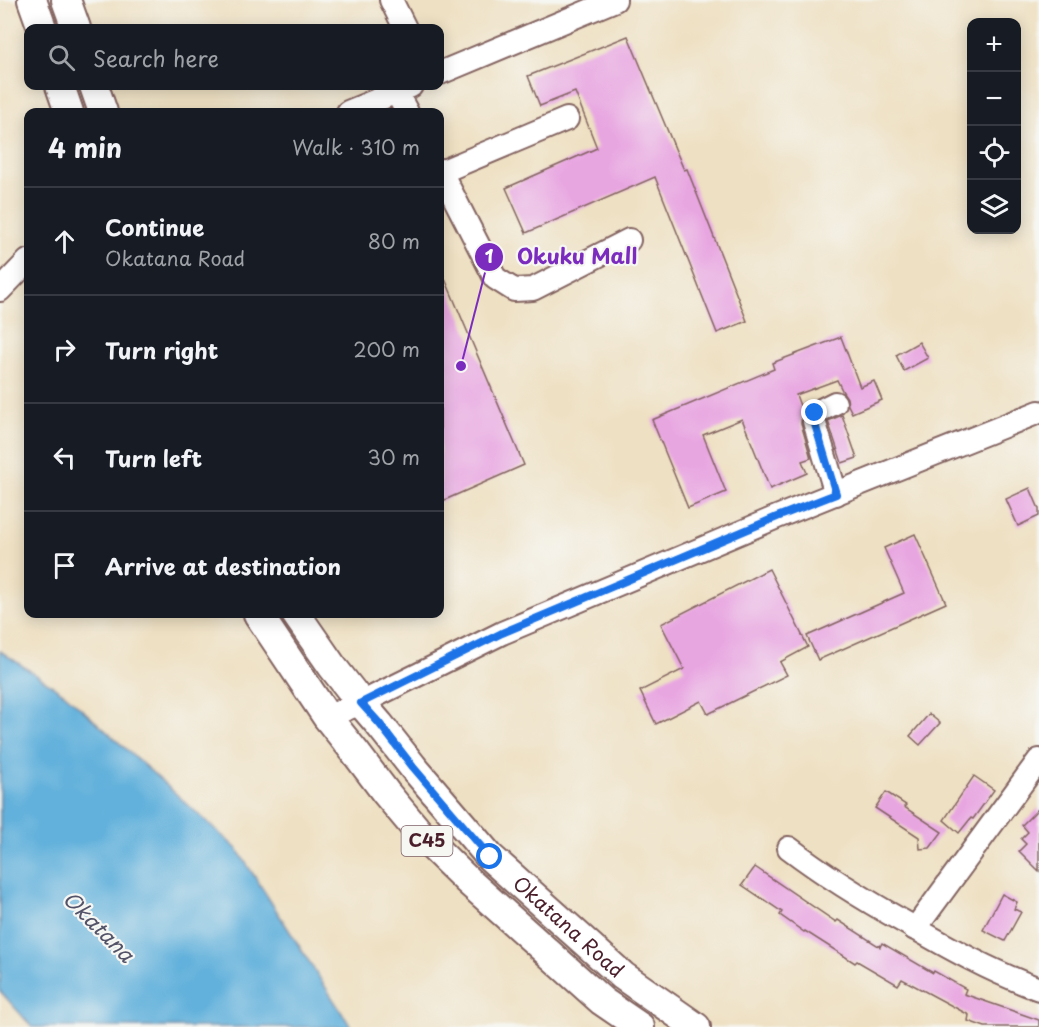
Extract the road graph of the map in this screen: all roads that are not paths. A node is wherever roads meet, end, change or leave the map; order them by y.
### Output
1 (32, 0) edge
2 (66, 0) edge
3 (391, 0) edge
4 (615, 0) edge
5 (41, 24) edge
6 (75, 24) edge
7 (403, 24) edge
8 (444, 71) edge
9 (61, 90) edge
10 (95, 90) edge
11 (401, 90) edge
12 (403, 90) edge
13 (68, 108) edge
14 (102, 108) edge
15 (358, 108) edge
16 (406, 108) edge
17 (567, 119) dead end
18 (444, 169) edge
19 (444, 179) edge
20 (628, 240) dead end
21 (24, 265) edge
22 (0, 290) edge
23 (834, 403) dead end
24 (1039, 412) edge
25 (836, 494) junction
26 (261, 618) edge
27 (299, 618) edge
28 (361, 703) junction
29 (327, 717) junction
30 (1039, 760) edge
31 (789, 848) dead end
32 (915, 929) junction
33 (1039, 988) edge
34 (640, 1027) edge
35 (696, 1027) edge

1 - 5 main road
2 - 6 main road
3 - 7 street
4 - 8 street
9 - 13 main road
10 - 14 main road
11 - 15 street
12 - 16 street
17 - 18 street
19 - 20 street
21 - 22 street
23 - 25 street
24 - 25 street
25 - 28 street
26 - 29 main road, Okatana Road / C45
27 - 28 main road, Okatana Road / C45
28 - 29 street
28 - 35 main road, Okatana Road / C45
29 - 34 main road, Okatana Road / C45
30 - 32 street
31 - 32 street
32 - 33 street

